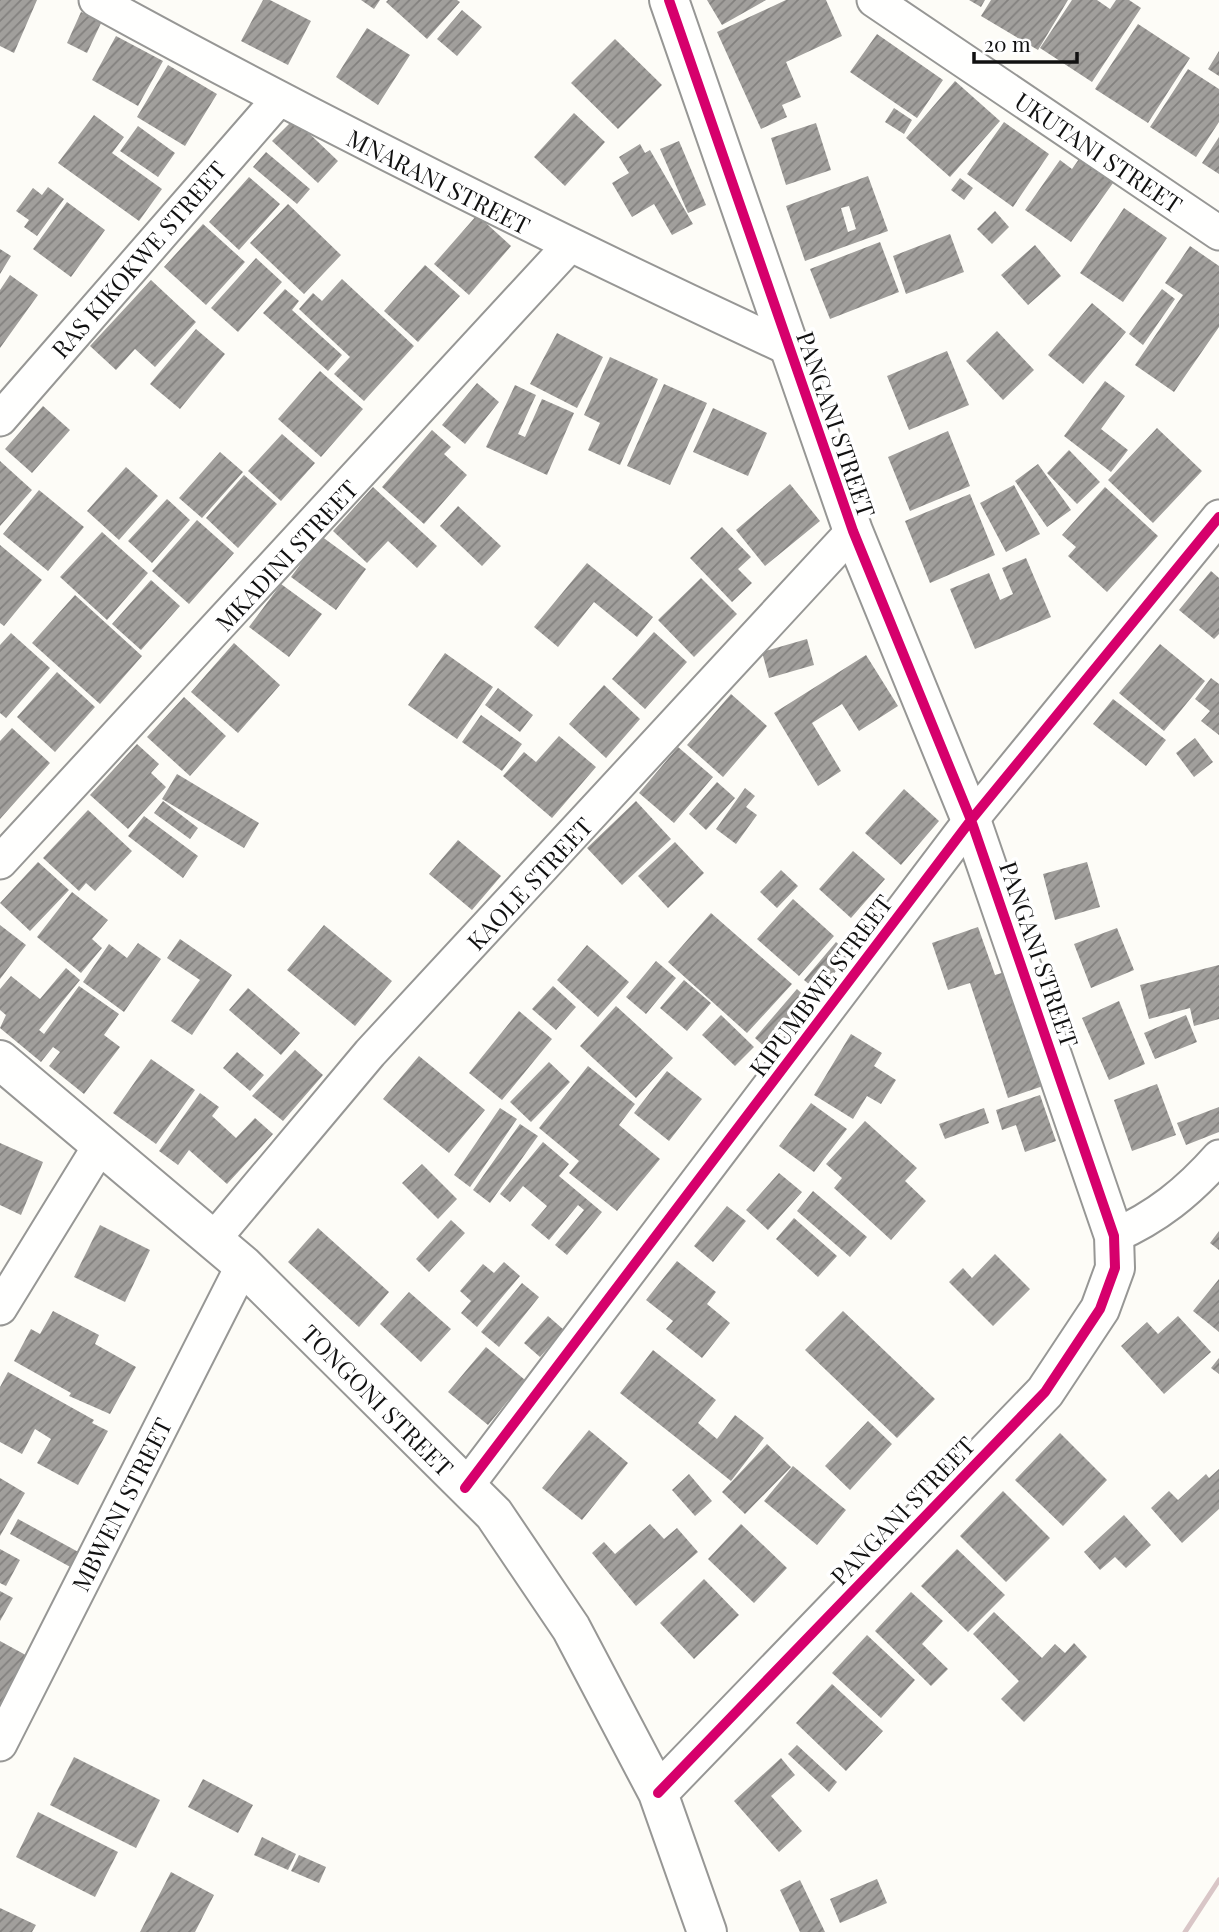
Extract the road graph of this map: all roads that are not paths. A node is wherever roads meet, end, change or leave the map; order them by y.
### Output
1 (96, 0) edge
2 (669, 0) edge
3 (874, 0) edge
4 (278, 100) junction
5 (1219, 233) edge
6 (569, 246) junction
7 (788, 348) junction
8 (0, 419) edge
9 (1219, 517) edge
10 (853, 531) junction
11 (971, 820) junction
12 (0, 862) edge
13 (0, 1060) edge
14 (101, 1144) junction
15 (1219, 1157) edge
16 (1114, 1236) junction
17 (213, 1240) junction
18 (243, 1265) junction
19 (0, 1308) edge
20 (465, 1488) junction
21 (0, 1744) edge
22 (658, 1793) junction
23 (706, 1932) edge

1 - 4 street, MNARANI STREET
2 - 7 street, PANGANI STREET
3 - 5 street, UKUTANI STREET
4 - 6 street, MNARANI STREET
4 - 8 street, RAS KIKOKWE STREET
6 - 7 street, MNARANI STREET
6 - 12 street, MKADINI STREET
7 - 10 street, PANGANI STREET
9 - 11 street, KIPUMBWE STREET
10 - 11 street, PANGANI STREET
10 - 17 street, KAOLE STREET
11 - 16 street, PANGANI STREET
11 - 20 street, KIPUMBWE STREET
13 - 14 street, TONGONI STREET
14 - 17 street, TONGONI STREET
14 - 19 street
15 - 16 street
16 - 22 street, PANGANI STREET
17 - 18 street, TONGONI STREET
18 - 20 street, TONGONI STREET
18 - 21 street, MBWENI STREET
20 - 22 street, TONGONI STREET
22 - 23 street, TONGONI STREET

